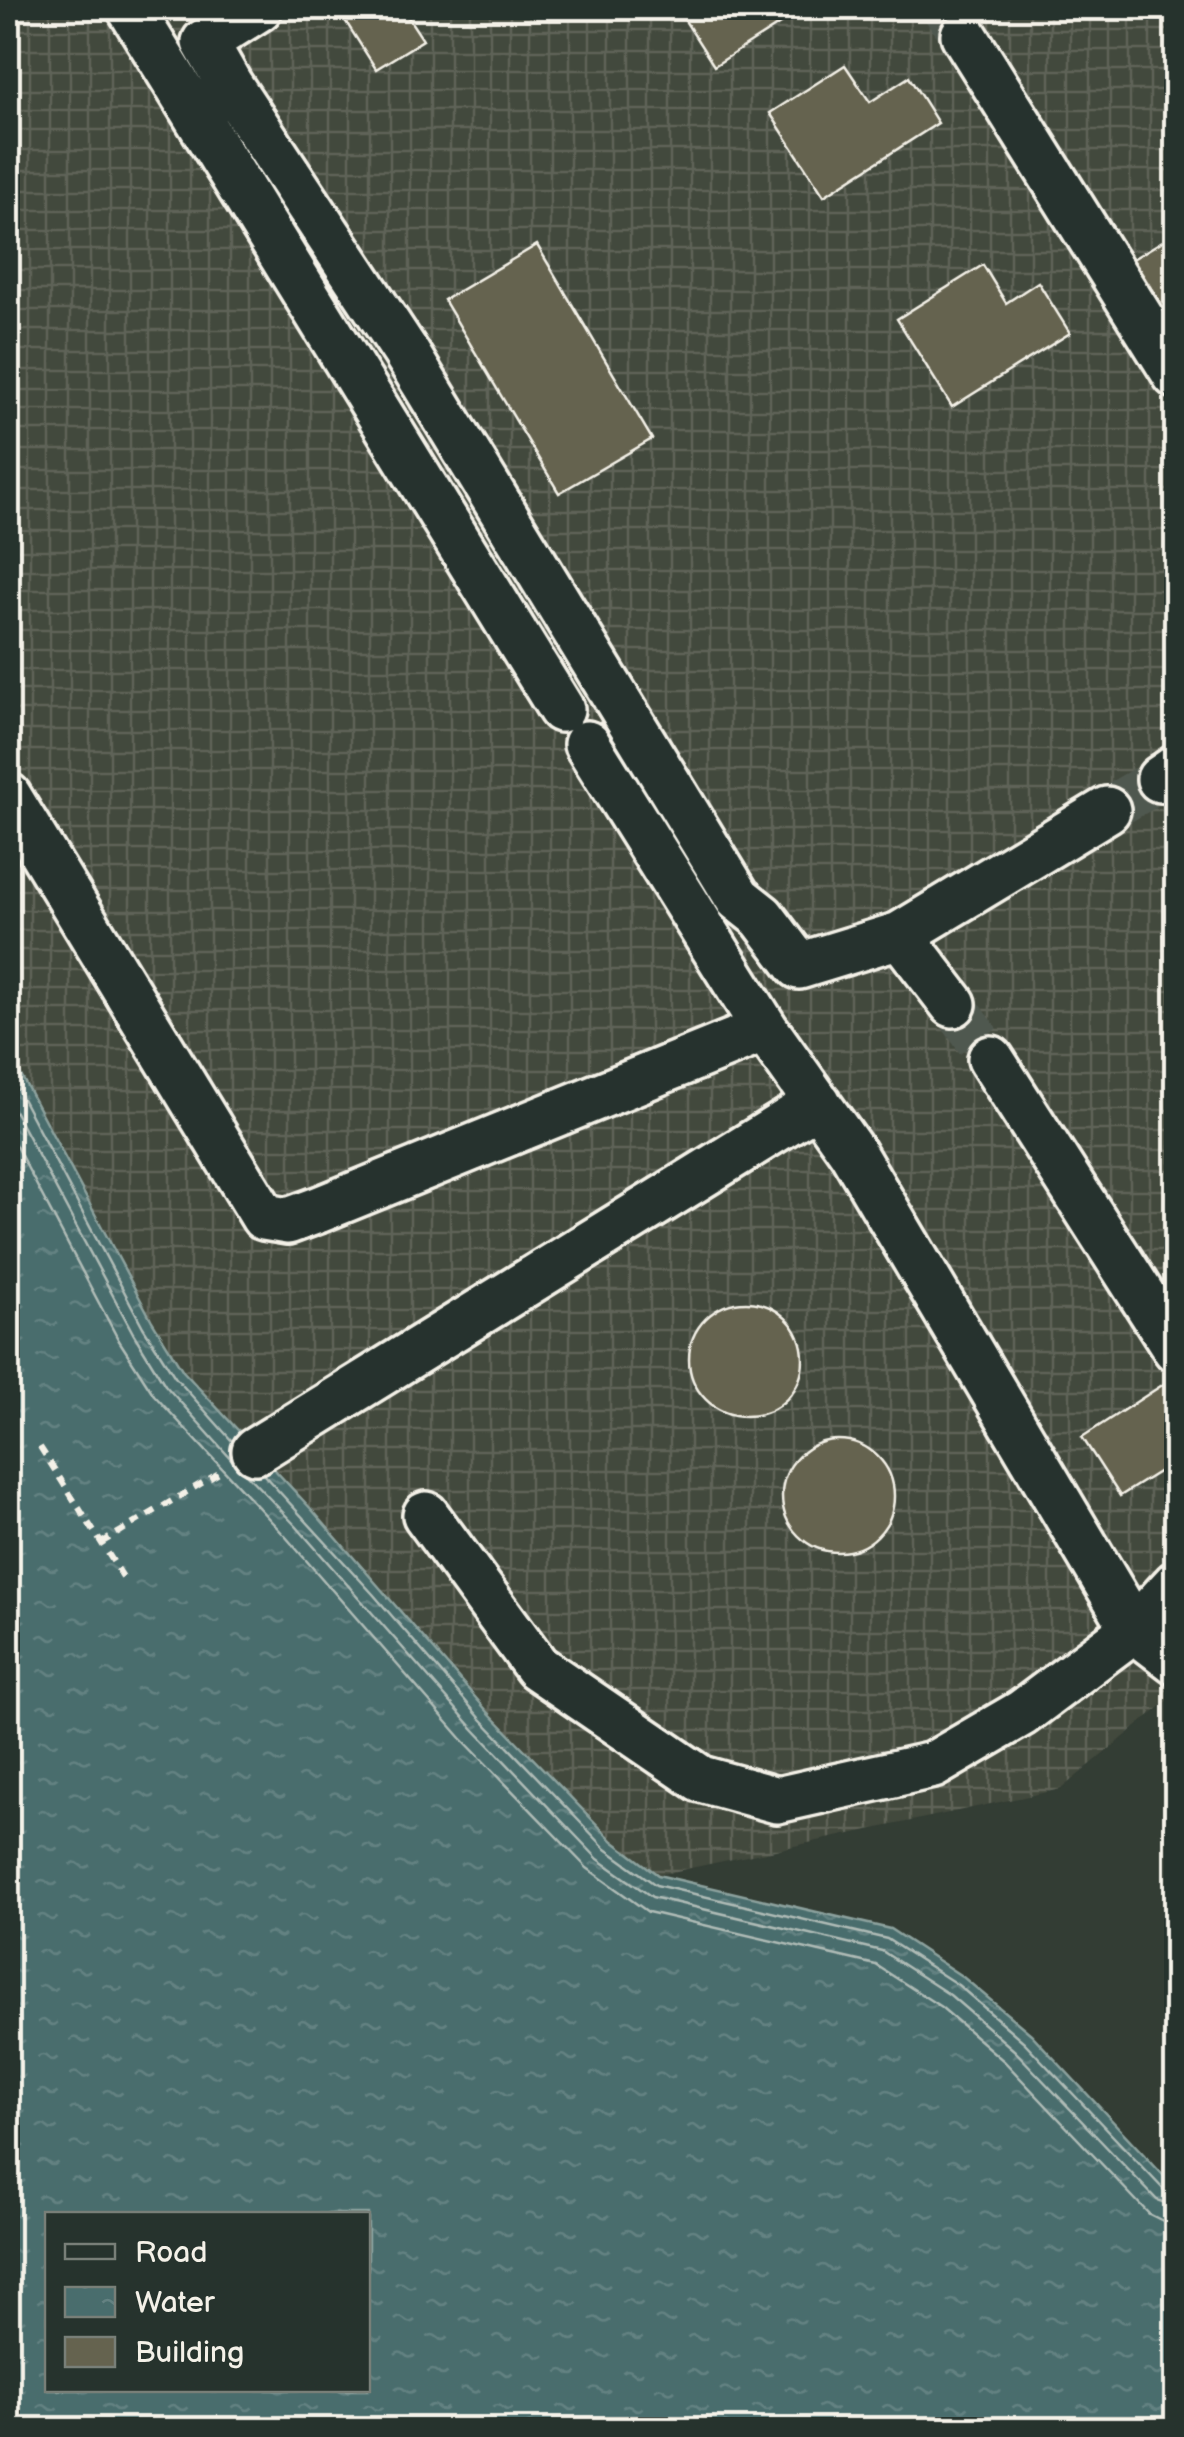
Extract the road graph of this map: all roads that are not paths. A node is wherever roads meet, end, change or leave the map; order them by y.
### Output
1 (130, 8) edge
2 (259, 8) edge
3 (964, 35) tunnel mouth
4 (1176, 375) edge
5 (8, 796) edge
6 (1107, 810) tunnel mouth
7 (900, 935) junction
8 (954, 1004) tunnel mouth
9 (765, 1029) junction
10 (991, 1059) tunnel mouth
11 (818, 1104) junction
12 (1176, 1349) edge
13 (255, 1451) road end
14 (426, 1516) dead end
15 (1176, 1584) edge
16 (1134, 1630) junction
17 (1176, 1661) edge

1 - 9 lane
2 - 7 lane
3 - 4 lane
5 - 9 lane
6 - 7 lane
7 - 8 lane
9 - 11 lane
10 - 12 lane
11 - 13 lane
11 - 16 lane
14 - 16 lane
15 - 16 lane
16 - 17 lane

